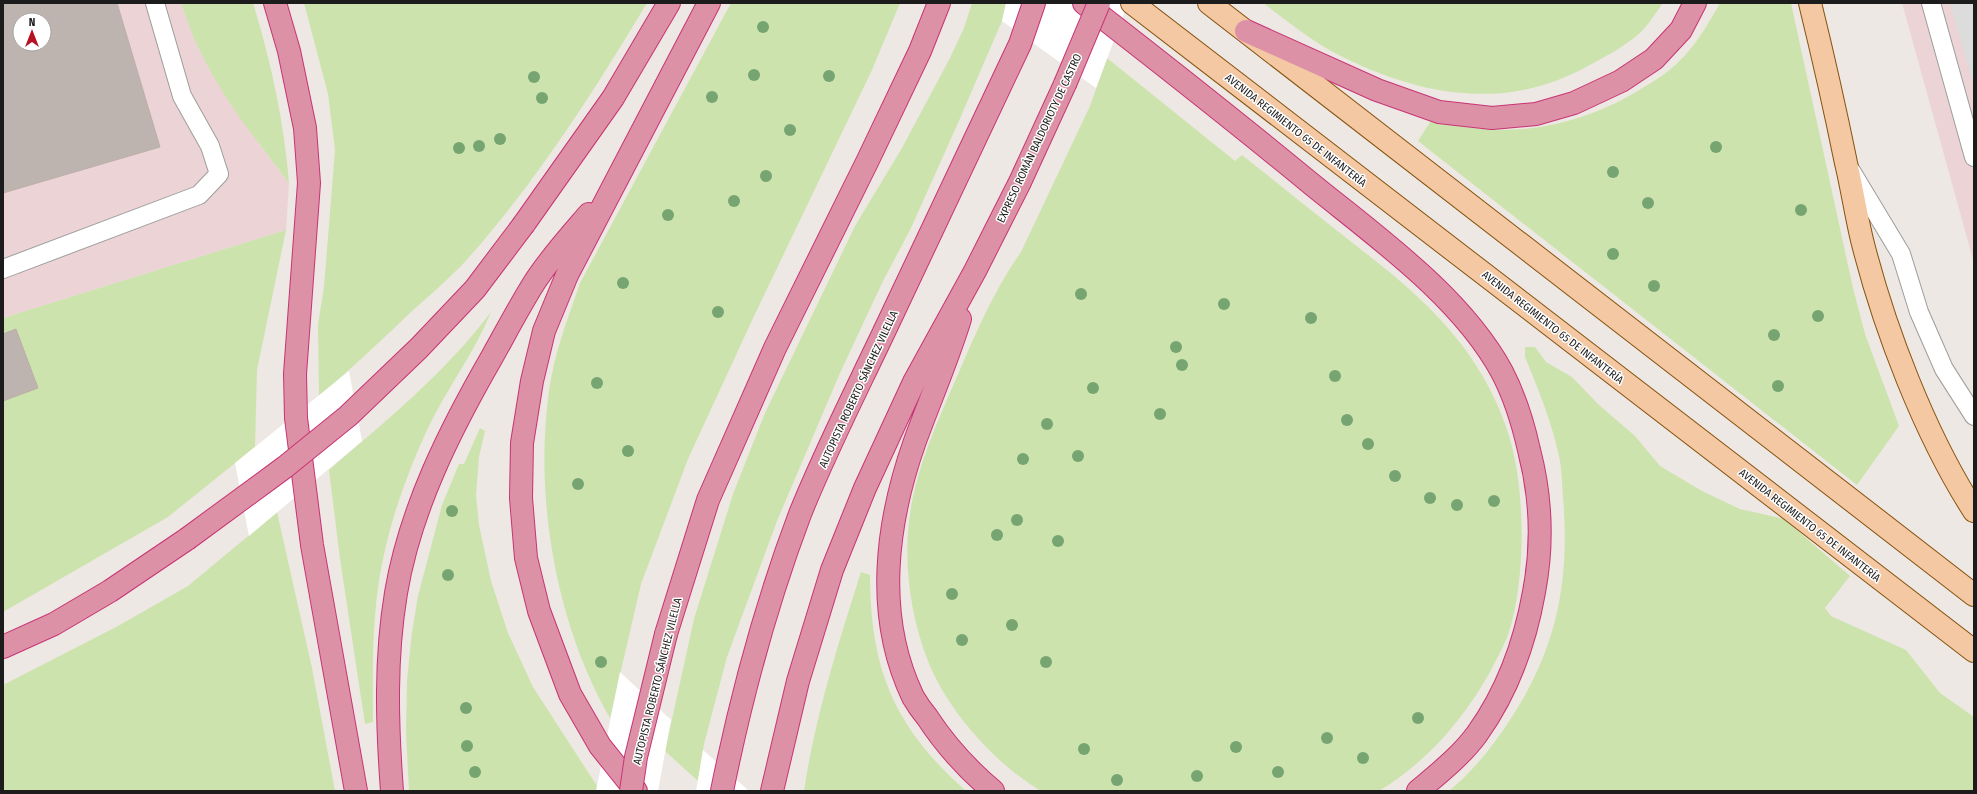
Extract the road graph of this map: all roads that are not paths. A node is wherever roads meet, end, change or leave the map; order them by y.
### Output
1 (155, 3) edge
2 (275, 3) edge
3 (669, 3) edge
4 (709, 3) edge
5 (939, 3) edge
6 (1034, 3) edge
7 (1084, 3) edge
8 (1099, 3) edge
9 (1132, 3) edge
10 (1209, 3) edge
11 (1695, 3) edge
12 (1810, 3) edge
13 (1931, 3) edge
14 (1246, 31) junction
15 (1974, 157) edge
16 (1846, 164) junction
17 (611, 189) junction
18 (3, 269) edge
19 (976, 271) junction
20 (1974, 416) edge
21 (1974, 511) edge
22 (163, 556) junction
23 (1974, 595) edge
24 (3, 632) edge
25 (3, 647) edge
26 (1974, 651) edge
27 (356, 791) edge
28 (392, 791) edge
29 (631, 791) edge
30 (636, 791) edge
31 (722, 791) edge
32 (772, 791) edge
33 (993, 791) edge
34 (1418, 791) edge

1 - 18 lane
2 - 27 highway
3 - 22 highway, bridge
4 - 17 highway
5 - 29 highway, AUTOPISTA ROBERTO SÁNCHEZ VILELLA, bridge
6 - 31 highway, AUTOPISTA ROBERTO SÁNCHEZ VILELLA
7 - 34 highway
8 - 19 highway, EXPRESO ROMÁN BALDORIOTY DE CASTRO, bridge
9 - 26 main road, AVENIDA REGIMIENTO 65 DE INFANTERÍA
10 - 14 main road
11 - 14 highway
12 - 16 main road
13 - 15 lane
14 - 23 main road
16 - 20 lane
16 - 21 main road
17 - 28 highway
17 - 30 highway
19 - 32 highway
19 - 33 highway
22 - 24 highway
22 - 25 highway

